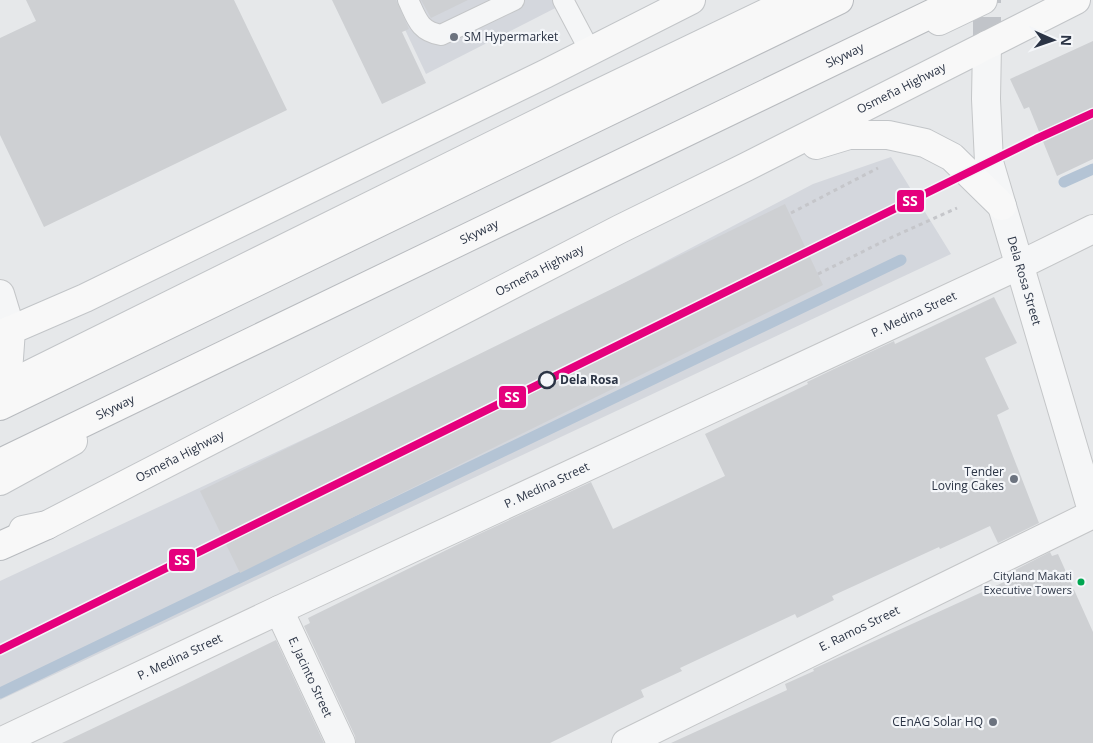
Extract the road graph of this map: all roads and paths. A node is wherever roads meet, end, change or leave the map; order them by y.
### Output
1 (408, 0) edge
2 (514, 0) edge
3 (563, 0) edge
4 (691, 0) edge
5 (793, 0) edge
6 (838, 0) edge
7 (960, 0) edge
8 (983, 0) edge
9 (1076, 0) edge
10 (987, 45) junction
11 (590, 51) junction
12 (882, 166) dead end
13 (746, 167) junction
14 (996, 200) junction
15 (791, 213) dead end
16 (1093, 229) edge
17 (1020, 265) junction
18 (818, 274) dead end
19 (0, 294) edge
20 (5, 333) edge
21 (2, 391) edge
22 (0, 463) edge
23 (0, 480) edge
24 (1093, 514) edge
25 (47, 525) junction
26 (0, 536) edge
27 (0, 546) edge
28 (279, 610) junction
29 (0, 742) edge
30 (341, 743) edge
31 (626, 743) edge

1 - 2 lane
3 - 11 lane
4 - 11 main road
5 - 21 main road
6 - 21 main road
7 - 22 main road, Skyway
8 - 23 main road
9 - 10 main road, Osmeña Highway
10 - 13 main road, Osmeña Highway
10 - 14 street, Dela Rosa Street
11 - 20 main road
12 - 15 path
13 - 14 main road
13 - 25 main road, Osmeña Highway
14 - 17 street, Dela Rosa Street
14 - 18 path
16 - 17 street, P. Medina Street
17 - 24 street, Dela Rosa Street
17 - 28 street, P. Medina Street
19 - 20 street
20 - 21 main road
24 - 31 street, E. Ramos Street
25 - 26 main road, Osmeña Highway
25 - 27 main road
28 - 29 street, P. Medina Street
28 - 30 street, E. Jacinto Street

